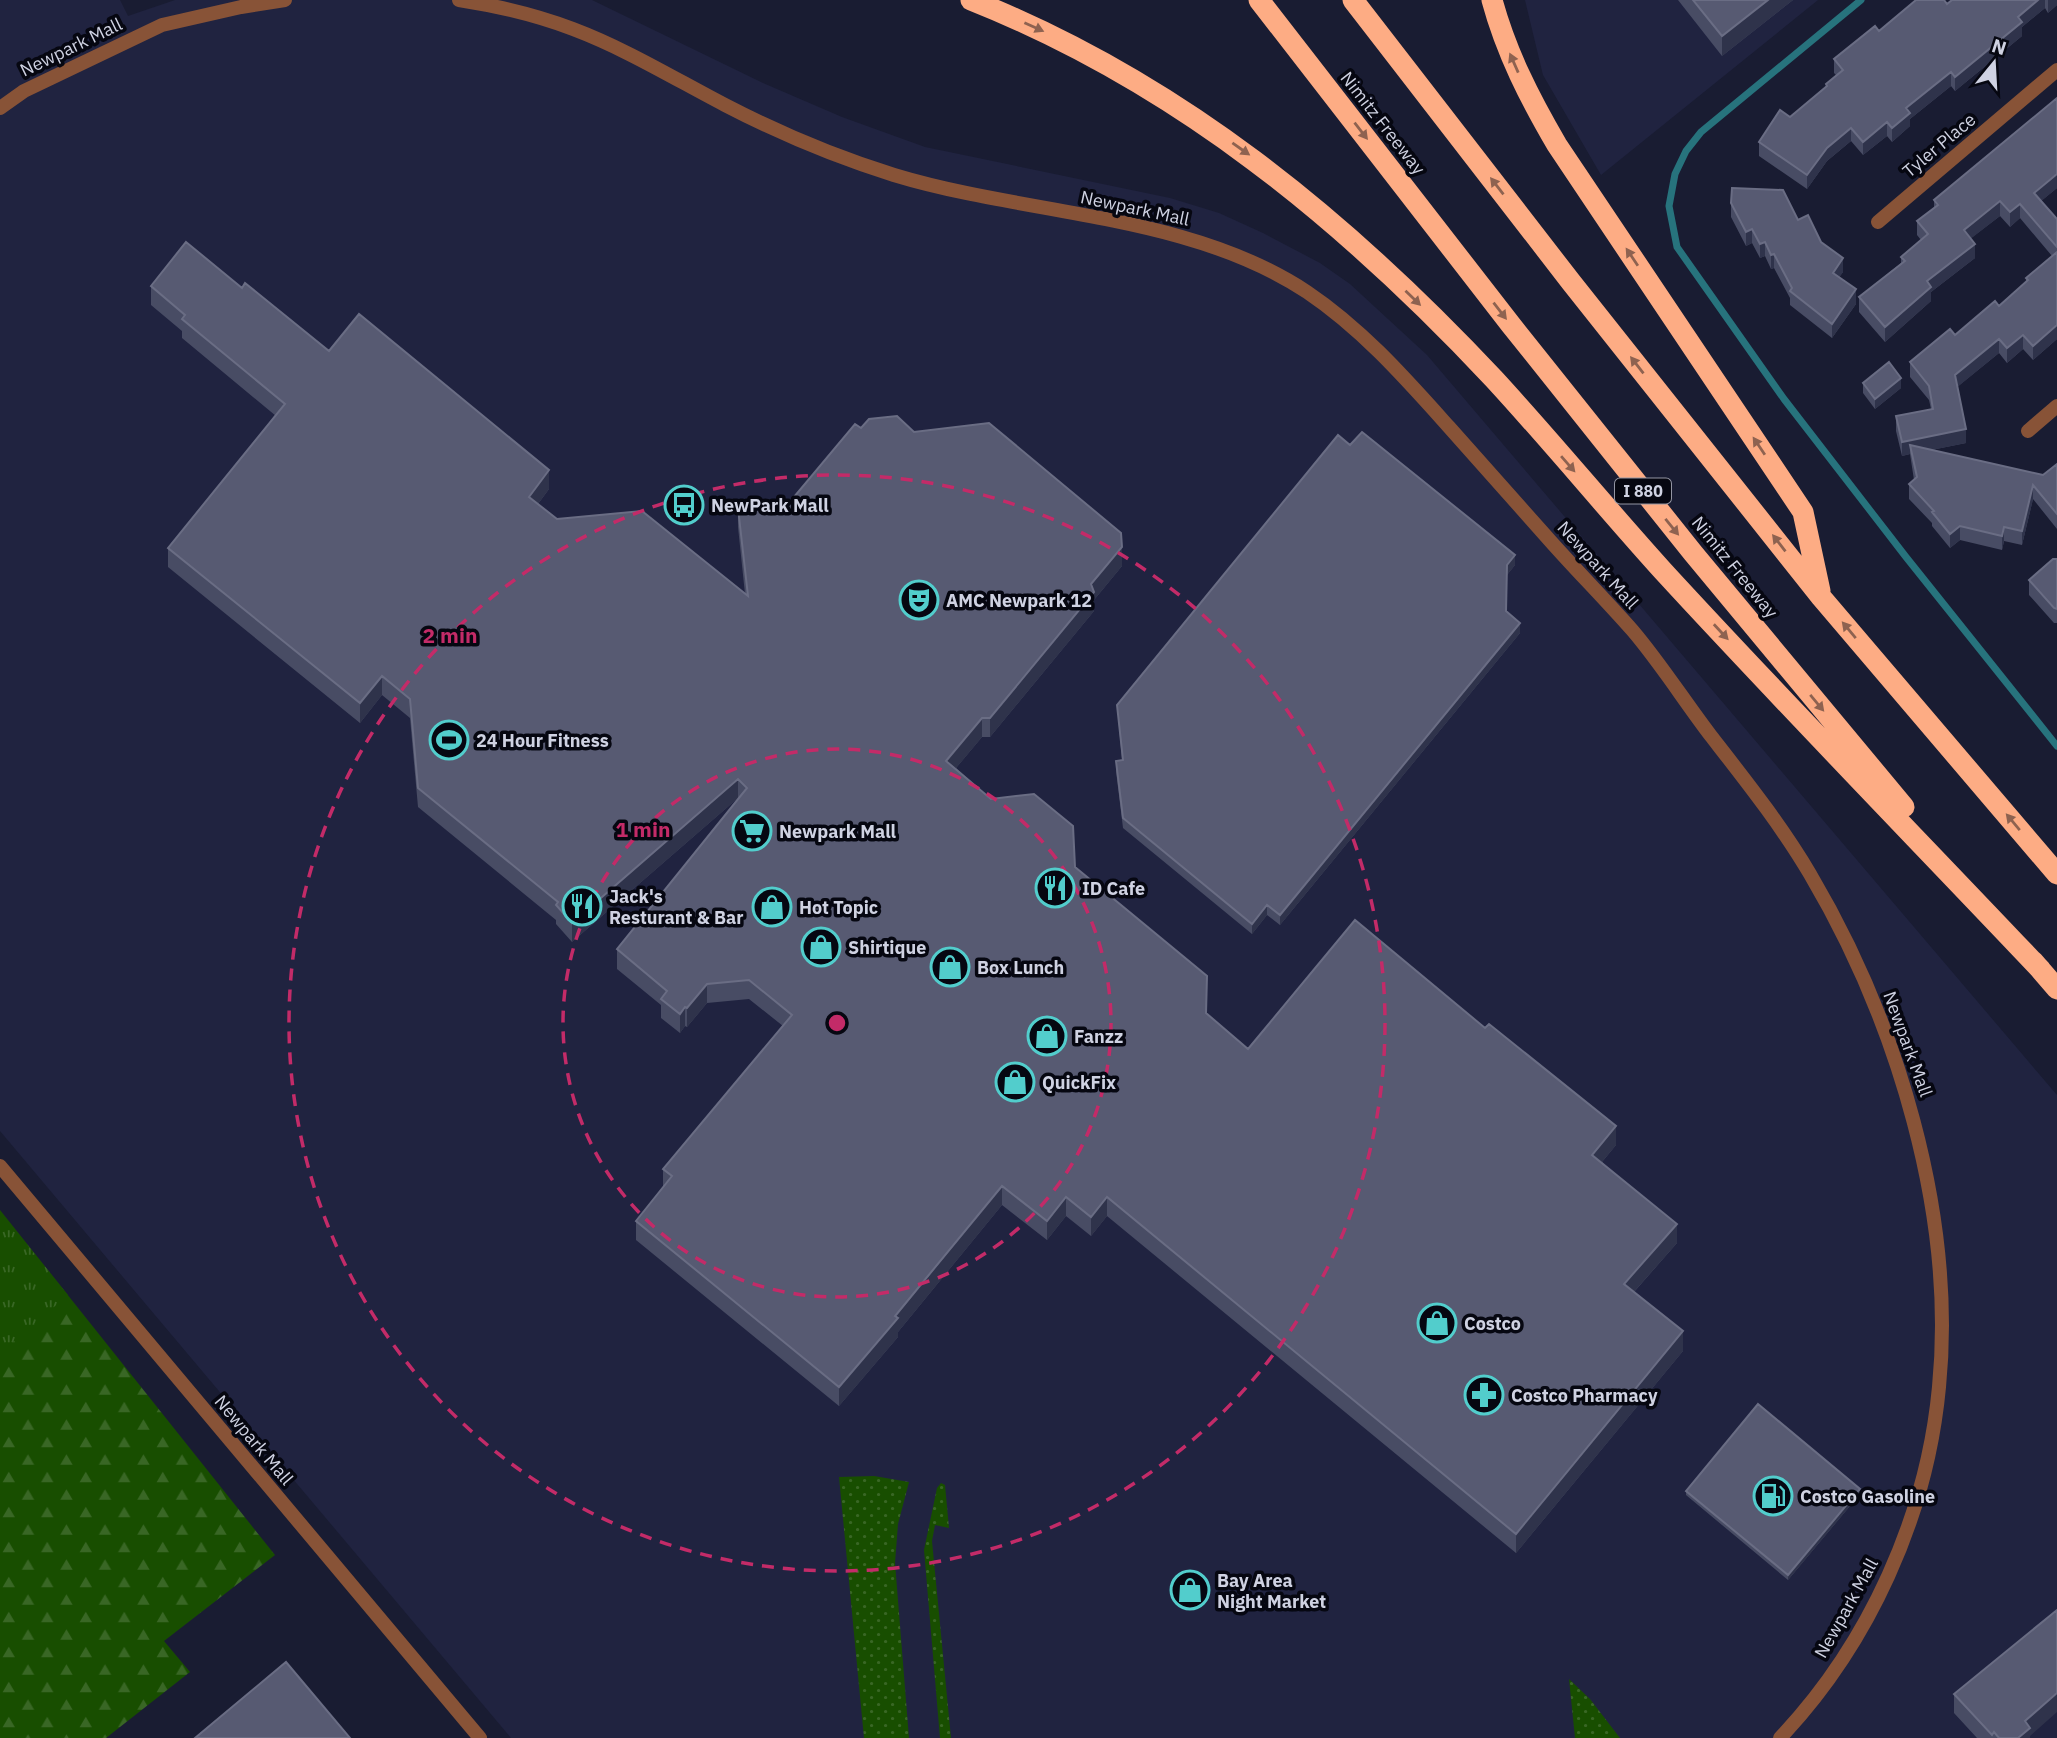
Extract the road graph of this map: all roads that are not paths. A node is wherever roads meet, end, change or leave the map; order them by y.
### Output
1 (285, 0) edge
2 (459, 0) edge
3 (971, 0) edge
4 (1245, 0) edge
5 (1259, 0) edge
6 (1353, 0) edge
7 (1492, 0) edge
8 (2057, 70) edge
9 (1340, 105) junction
10 (0, 108) edge
11 (1878, 222) dead end
12 (2057, 406) edge
13 (2028, 431) dead end
14 (1821, 597) junction
15 (2057, 874) edge
16 (2040, 970) junction
17 (2057, 989) edge
18 (0, 1166) edge
19 (480, 1738) edge
20 (1780, 1738) edge

1 - 10 street, Newpark Mall
2 - 20 street, Newpark Mall
3 -> 16 highway
4 - 9 highway
5 - 9 highway, Nimitz Freeway / I 880
14 -> 6 highway
14 -> 7 highway
8 - 11 street, Tyler Place
9 -> 16 highway, Nimitz Freeway / I 880
12 - 13 street
15 -> 14 highway
16 - 17 highway, Nimitz Freeway / I 880
18 - 19 street, Newpark Mall

